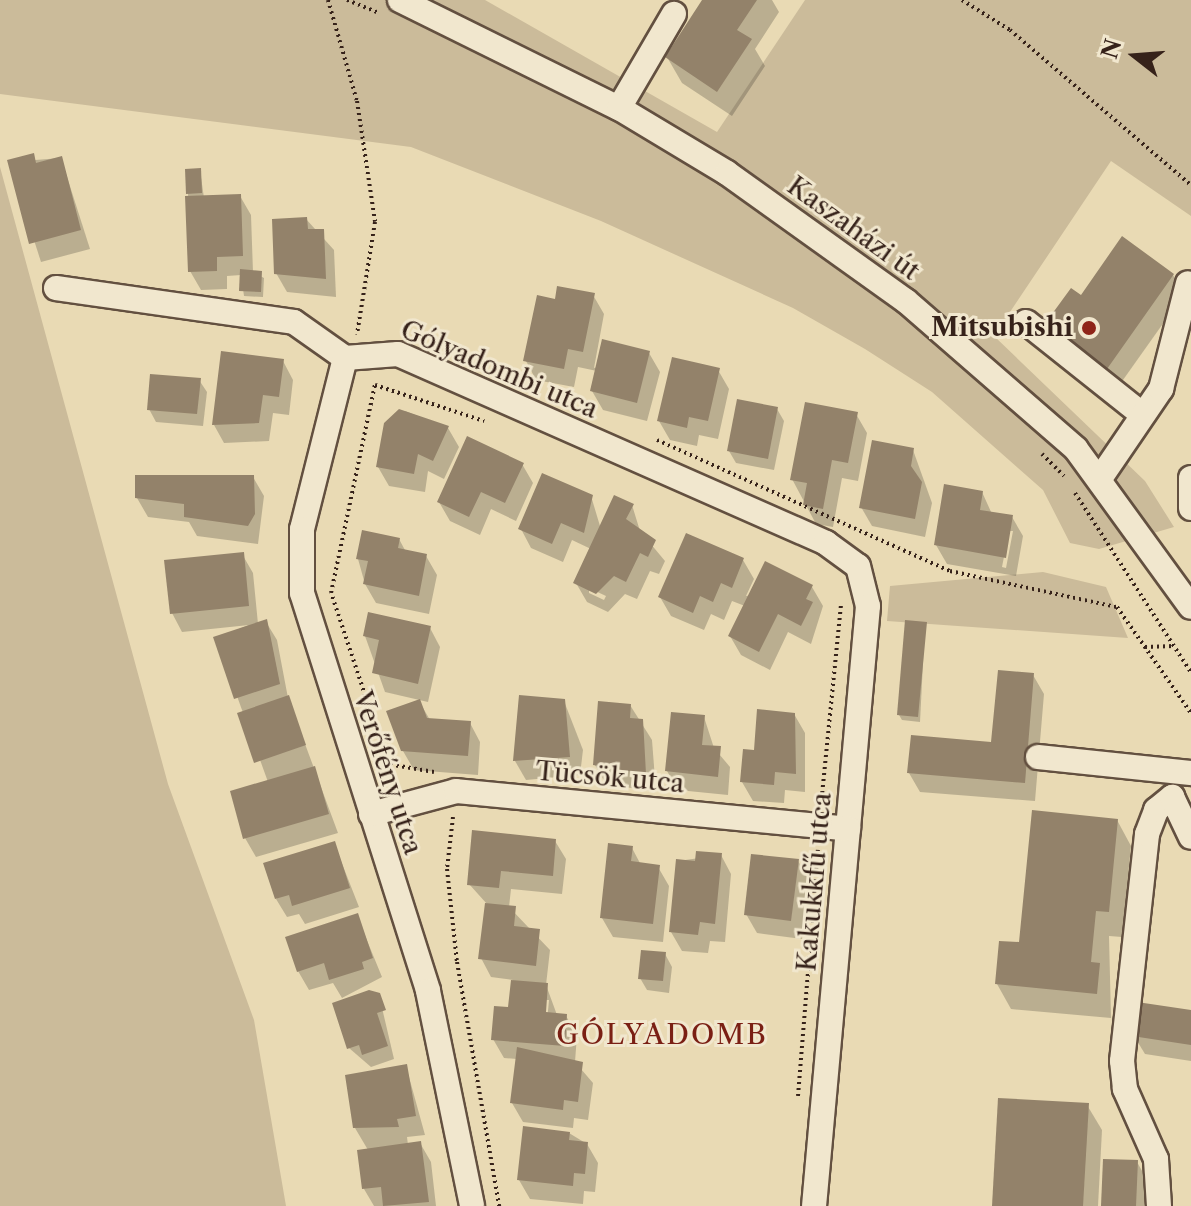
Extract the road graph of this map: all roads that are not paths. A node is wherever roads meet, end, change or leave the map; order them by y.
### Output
1 (391, 7) edge
2 (674, 14) dead end
3 (619, 108) junction
4 (1188, 283) dead end
5 (56, 288) dead end
6 (1026, 322) dead end
7 (345, 358) junction
8 (1143, 415) junction
9 (1101, 477) junction
10 (1191, 478) edge
11 (1191, 508) edge
12 (858, 566) joint
13 (1191, 607) edge
14 (1038, 757) dead end
15 (1191, 773) edge
16 (371, 814) junction
17 (848, 829) junction
18 (1191, 837) edge
19 (472, 1206) edge
20 (814, 1206) edge
21 (1159, 1206) edge

1 - 3 street, Kaszaházi út
2 - 3 street
3 - 9 street, Kaszaházi út
4 - 8 street
5 - 7 street
6 - 8 street
7 - 12 street, Gólyadombi utca
7 - 16 street, Verőfény utca
8 - 9 street
9 - 13 street, Kaszaházi út
10 - 11 street
12 - 17 street, Kakukkfű utca
14 - 15 street
16 - 17 street, Tücsök utca
16 - 19 street, Verőfény utca
17 - 20 street, Kakukkfű utca
18 - 21 street

